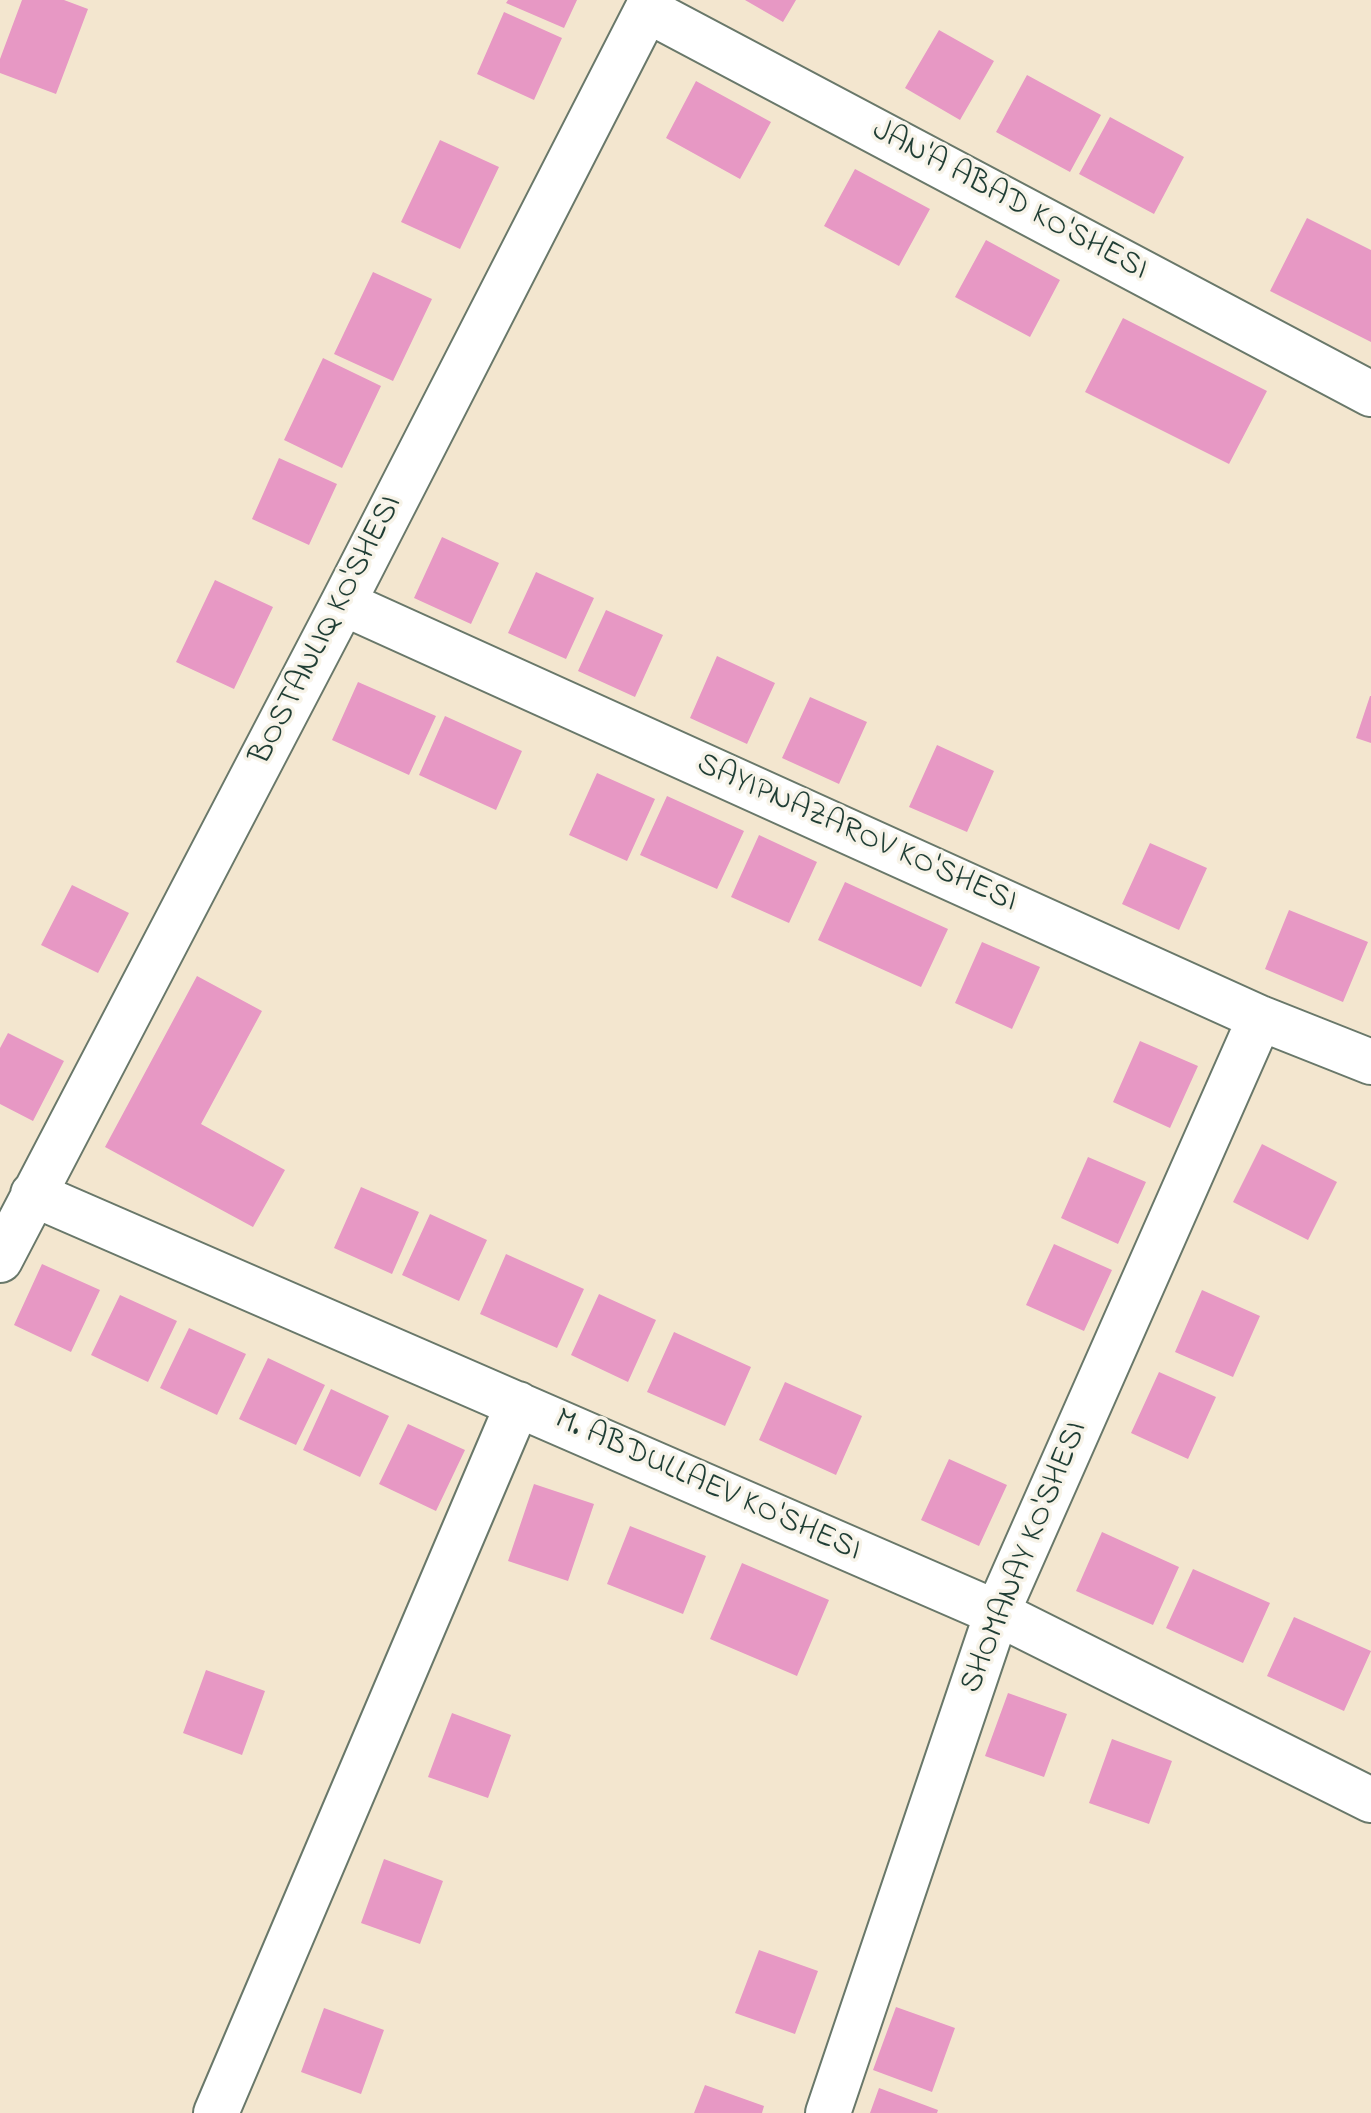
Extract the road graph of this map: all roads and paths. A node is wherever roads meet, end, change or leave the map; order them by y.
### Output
1 (650, 5) edge
2 (1371, 394) edge
3 (343, 603) junction
4 (1260, 1018) junction
5 (1369, 1053) edge
6 (33, 1194) junction
7 (0, 1260) edge
8 (518, 1404) junction
9 (997, 1613) junction
10 (1371, 1800) edge
11 (216, 2113) edge
12 (828, 2113) edge

1 - 2 street, JAN'A ABAD KO'SHESI
1 - 3 street, BOSTANLIQ KO'SHESI
3 - 4 street, SAYIPNAZAROV KO'SHESI
3 - 6 street, BOSTANLIQ KO'SHESI
4 - 5 street, SAYIPNAZAROV KO'SHESI
4 - 9 street, SHOMANAY KO'SHESI
6 - 7 street, BOSTANLIQ KO'SHESI
6 - 8 street, M. ABDULLAEV KO'SHESI
8 - 9 street, M. ABDULLAEV KO'SHESI
8 - 11 street
9 - 10 street, M. ABDULLAEV KO'SHESI
9 - 12 street, SHOMANAY KO'SHESI

